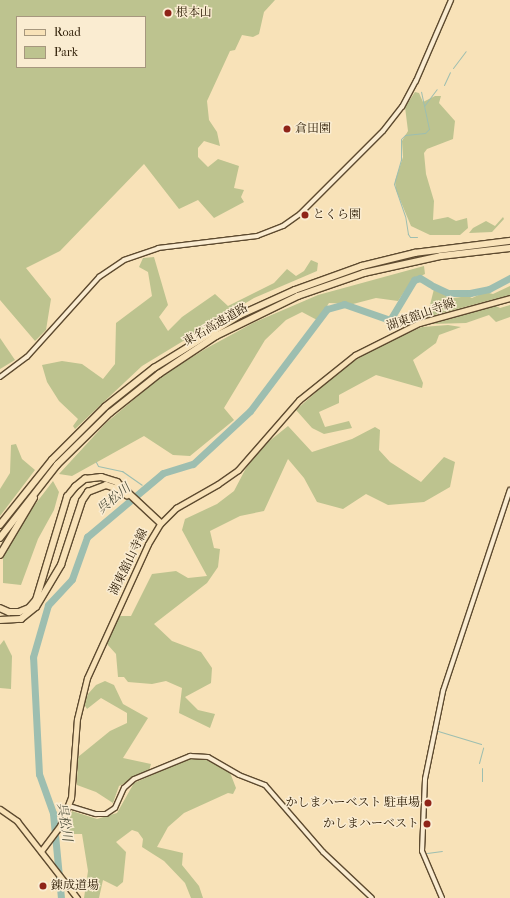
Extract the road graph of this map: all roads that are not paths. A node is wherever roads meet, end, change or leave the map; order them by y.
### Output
1 (451, 0) edge
2 (510, 241) edge
3 (510, 248) edge
4 (510, 298) edge
5 (0, 377) edge
6 (48, 475) junction
7 (510, 490) edge
8 (129, 495) junction
9 (161, 523) junction
10 (0, 525) edge
11 (0, 538) edge
12 (0, 555) edge
13 (0, 608) edge
14 (0, 620) edge
15 (69, 806) junction
16 (0, 809) edge
17 (41, 851) junction
18 (77, 898) edge
19 (372, 898) edge
20 (442, 898) edge

1 - 5 street
2 - 10 highway, 東名高速道路
3 - 6 highway, 東名高速道路
4 - 9 main road, 湖東舘山寺線
6 - 11 highway, 東名高速道路
6 - 12 highway
7 - 20 street
8 - 9 highway
8 - 13 highway
8 - 14 highway
9 - 15 main road, 湖東舘山寺線
15 - 17 main road, 湖東舘山寺線
15 - 19 street
16 - 17 main road
17 - 18 main road

